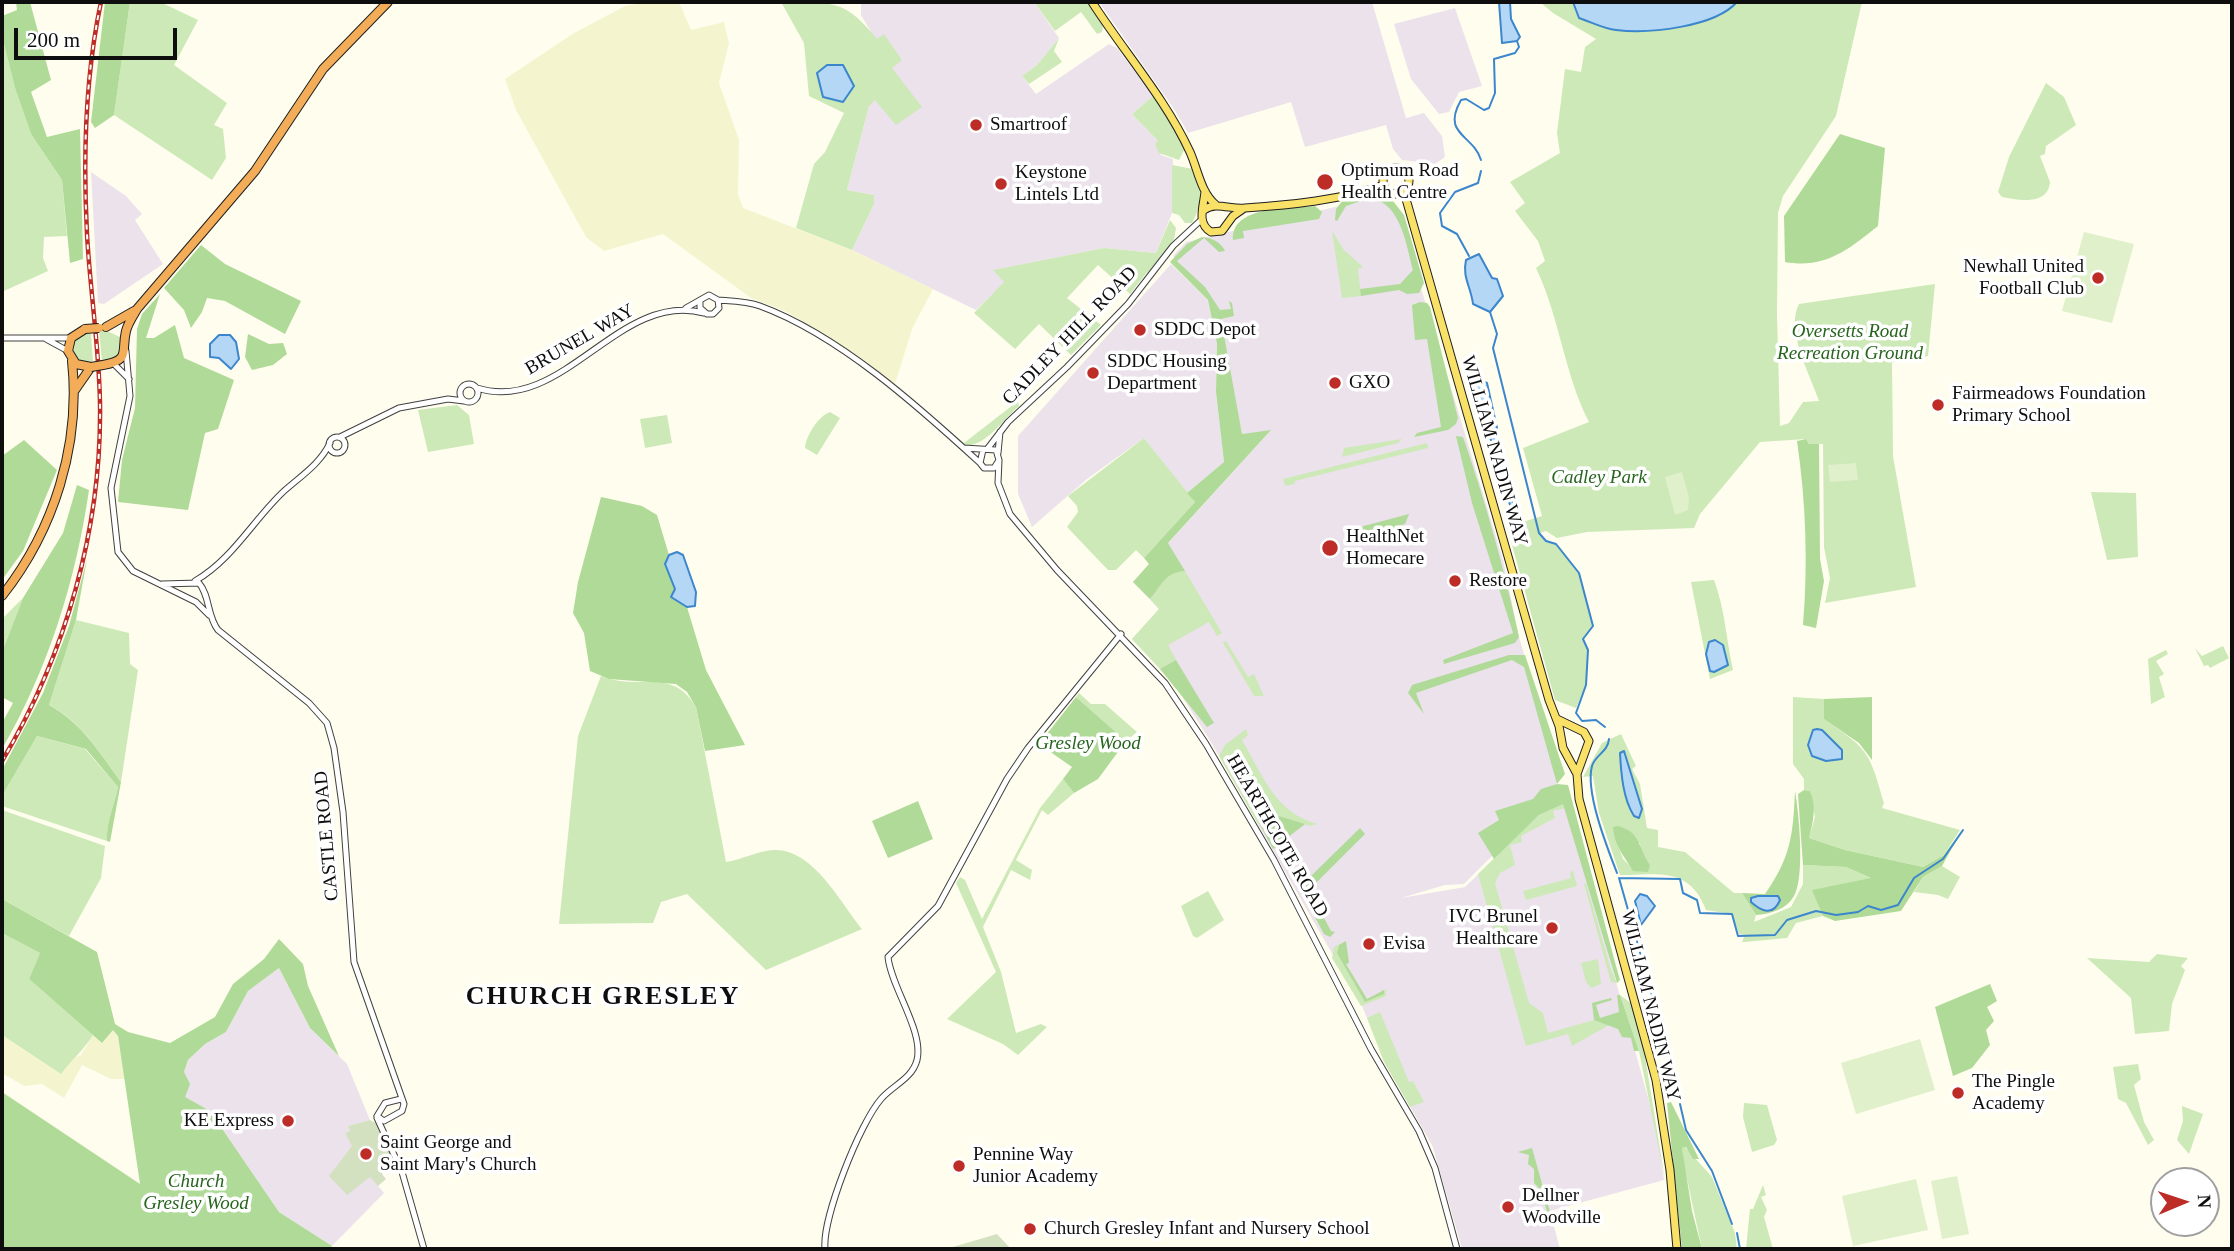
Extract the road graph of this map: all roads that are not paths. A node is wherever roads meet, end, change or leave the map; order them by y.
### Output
1 (388, 2) edge
2 (1093, 2) edge
3 (1384, 185) junction
4 (1205, 191) junction
5 (1404, 192) junction
6 (1219, 206) junction
7 (1243, 209) junction
8 (1204, 210) junction
9 (1201, 220) junction
10 (1228, 220) junction
11 (1207, 230) junction
12 (1191, 233) junction
13 (718, 300) junction
14 (700, 301) junction
15 (733, 301) junction
16 (685, 308) junction
17 (137, 309) junction
18 (718, 310) junction
19 (704, 313) junction
20 (102, 327) junction
21 (2, 338) edge
22 (45, 338) junction
23 (71, 338) junction
24 (125, 340) junction
25 (68, 351) junction
26 (126, 351) junction
27 (72, 361) junction
28 (108, 364) junction
29 (91, 367) junction
30 (130, 382) junction
31 (477, 388) junction
32 (460, 390) junction
33 (489, 392) junction
34 (74, 393) junction
35 (477, 397) junction
36 (448, 399) junction
37 (464, 401) junction
38 (356, 431) junction
39 (1000, 432) junction
40 (340, 437) junction
41 (330, 443) junction
42 (346, 446) junction
43 (963, 448) junction
44 (985, 449) junction
45 (339, 453) junction
46 (999, 457) junction
47 (979, 463) junction
48 (312, 468) junction
49 (987, 469) junction
50 (998, 483) junction
51 (213, 571) junction
52 (195, 581) junction
53 (188, 583) junction
54 (162, 584) junction
55 (204, 590) junction
56 (184, 595) junction
57 (2, 596) edge
58 (196, 601) junction
59 (209, 615) junction
60 (1121, 634) junction
61 (1557, 719) junction
62 (1576, 730) junction
63 (1562, 741) junction
64 (1585, 754) junction
65 (1569, 755) junction
66 (1577, 774) junction
67 (401, 1100) junction
68 (377, 1116) junction
69 (388, 1119) junction
70 (383, 1130) junction
71 (424, 1249) edge
72 (825, 1249) edge
73 (1457, 1249) edge
74 (1677, 1249) edge

1 - 17 highway
2 - 4 main road
3 - 5 main road
3 - 5 main road
3 - 7 main road
4 - 6 main road
4 - 8 main road
5 - 61 main road, WILLIAM NADIN WAY
6 - 7 main road
6 - 8 main road
6 - 10 main road
7 - 10 main road
8 - 9 main road
9 - 11 main road
9 - 12 street, CADLEY HILL ROAD
10 - 11 main road
11 - 12 street
12 - 39 street, CADLEY HILL ROAD
13 - 14 street
13 - 15 street, HEARTHCOTE ROAD
13 - 18 street
14 - 16 street, BRUNEL WAY
14 - 19 street
15 - 18 street
15 - 43 street, HEARTHCOTE ROAD
16 - 19 street, BRUNEL WAY
16 - 33 street, BRUNEL WAY
17 - 20 highway
17 - 24 highway
18 - 19 street
20 - 23 highway, bridge
20 - 24 highway
21 - 22 street
22 - 23 street
22 - 25 street
23 - 25 highway
24 - 26 highway
25 - 27 highway
26 - 28 highway
26 - 30 street
27 - 29 highway
27 - 34 highway
28 - 29 highway, bridge
28 - 30 street
29 - 34 highway
30 - 54 street
31 - 32 street
31 - 33 street, BRUNEL WAY
31 - 35 street
32 - 36 street
32 - 37 street
33 - 35 street, BRUNEL WAY
34 - 57 highway
35 - 37 street
36 - 37 street
36 - 38 street
38 - 40 street
38 - 42 street
39 - 44 street, CADLEY HILL ROAD
39 - 46 street, CADLEY HILL ROAD
40 - 41 street
40 - 42 street
41 - 45 street
41 - 48 street
42 - 45 street
43 - 44 street
43 - 47 street, HEARTHCOTE ROAD
44 - 46 street
44 - 47 street, CADLEY HILL ROAD
45 - 48 street
46 - 49 street
46 - 50 street, HEARTHCOTE ROAD
47 - 49 street, HEARTHCOTE ROAD
48 - 51 street
49 - 50 street, HEARTHCOTE ROAD
50 - 60 street, HEARTHCOTE ROAD
51 - 52 street
51 - 55 street
52 - 53 street
52 - 55 street
53 - 54 street
53 - 56 street
54 - 56 street
55 - 58 street
55 - 59 street, CASTLE ROAD
56 - 58 street
58 - 59 street, CASTLE ROAD
59 - 67 street, CASTLE ROAD
60 - 72 street
60 - 73 street, HEARTHCOTE ROAD
61 - 62 main road
61 - 63 main road, WILLIAM NADIN WAY
62 - 63 main road
62 - 64 main road
63 - 65 main road
64 - 65 main road
64 - 66 main road
65 - 66 main road, WILLIAM NADIN WAY
66 - 74 main road, WILLIAM NADIN WAY
67 - 68 street
67 - 69 street
68 - 69 street
68 - 70 street
69 - 70 street
70 - 71 street

